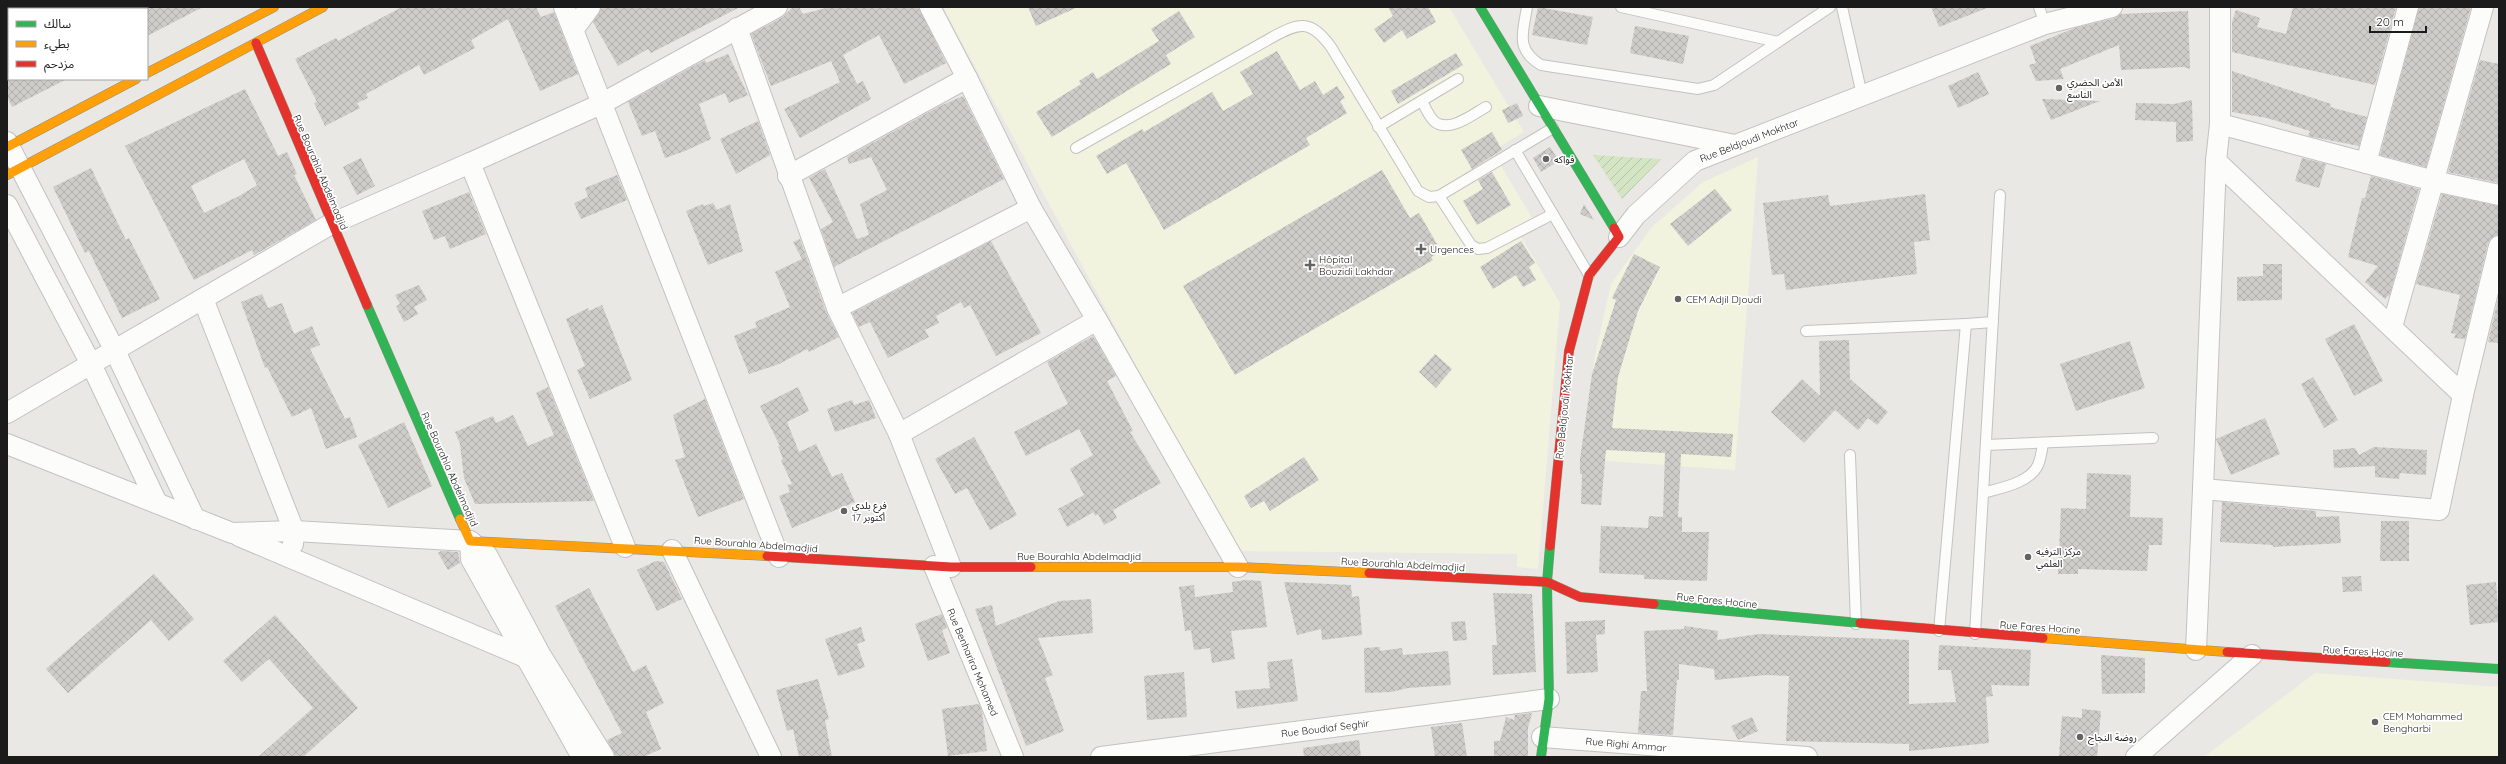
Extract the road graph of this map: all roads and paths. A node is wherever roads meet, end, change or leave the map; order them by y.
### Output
1 (323, 7) edge
2 (564, 7) edge
3 (590, 7) edge
4 (777, 7) edge
5 (930, 7) edge
6 (1480, 7) edge
7 (1527, 7) edge
8 (1621, 7) edge
9 (1830, 7) edge
10 (1842, 7) edge
11 (2112, 7) edge
12 (2220, 7) edge
13 (2408, 7) edge
14 (2483, 7) edge
15 (265, 9) edge
16 (2042, 16) edge
17 (737, 28) junction
18 (573, 30) junction
19 (1778, 42) junction
20 (256, 43) junction
21 (148, 72) edge
22 (967, 78) junction
23 (1458, 79) dead end
24 (134, 80) edge
25 (1862, 96) junction
26 (1422, 101) junction
27 (602, 104) junction
28 (1540, 106) junction
29 (1486, 107) dead end
30 (2220, 124) junction
31 (1378, 127) junction
32 (1553, 128) junction
33 (8, 145) edge
34 (1735, 145) junction
35 (1076, 148) dead end
36 (1515, 150) junction
37 (2216, 160) junction
38 (470, 163) junction
39 (2366, 163) junction
40 (14, 171) edge
41 (788, 176) junction
42 (2434, 181) junction
43 (2000, 195) dead end
44 (2499, 195) edge
45 (1439, 196) junction
46 (7, 205) edge
47 (1031, 208) junction
48 (1553, 214) junction
49 (331, 224) junction
50 (1619, 237) junction
51 (2499, 246) edge
52 (1589, 275) junction
53 (202, 300) junction
54 (838, 308) junction
55 (1097, 320) junction
56 (1993, 322) junction
57 (1966, 324) junction
58 (2392, 328) junction
59 (1806, 331) dead end
60 (115, 351) junction
61 (91, 364) junction
62 (2463, 395) junction
63 (7, 414) edge
64 (899, 434) junction
65 (2153, 438) dead end
66 (2043, 443) junction
67 (7, 444) edge
68 (1986, 446) junction
69 (1850, 456) dead end
70 (2202, 489) junction
71 (1983, 493) junction
72 (157, 503) junction
73 (195, 519) junction
74 (294, 531) junction
75 (232, 533) junction
76 (470, 541) junction
77 (625, 547) junction
78 (672, 550) junction
79 (293, 557) junction
80 (779, 557) junction
81 (942, 567) junction
82 (1238, 567) junction
83 (1547, 582) junction
84 (1580, 597) joint
85 (1856, 624) junction
86 (1939, 630) junction
87 (1975, 634) junction
88 (2196, 650) junction
89 (2252, 655) junction
90 (525, 657) junction
91 (2499, 669) edge
92 (1549, 699) junction
93 (1542, 737) junction
94 (1684, 753) edge
95 (582, 757) edge
96 (604, 757) edge
97 (771, 757) edge
98 (1013, 757) edge
99 (1101, 757) edge
100 (1542, 757) edge
101 (1807, 757) edge
102 (2136, 757) edge

1 - 20 street
2 - 18 street
3 - 18 street
4 - 17 street
5 - 22 street
6 - 28 street
7 - 19 lane
8 - 19 lane
9 - 19 lane
10 - 25 lane
11 - 16 street, Rue Beldjoudi Mokhtar
12 - 30 street
13 - 39 street
14 - 42 street
15 - 21 street
16 - 25 street, Rue Beldjoudi Mokhtar
17 - 27 street
17 - 41 street, Rue Benharira Mohamed
18 - 27 street
20 - 40 street
20 - 49 street, Rue Bourahla Abdelmadjid
22 - 41 street
22 - 47 street
23 - 26 lane
24 - 33 street
25 - 34 street, Rue Beldjoudi Mokhtar
26 - 29 lane
26 - 31 lane
27 - 38 street
27 - 80 street
28 - 32 street
28 - 34 street
30 - 37 street
30 - 39 street
31 - 35 lane
31 - 45 lane
32 - 36 lane
32 - 50 street
33 - 40 street
34 - 50 street, Rue Beldjoudi Mokhtar
36 - 45 lane
36 - 48 lane
37 - 58 street
37 - 70 street
38 - 49 street
38 - 77 street
39 - 42 street
40 - 60 street
41 - 54 street, Rue Benharira Mohamed
42 - 44 street
42 - 58 street
43 - 56 lane
45 - 48 lane
46 - 61 street
47 - 54 street
47 - 55 street
48 - 52 lane
49 - 53 street
49 - 76 street, Rue Bourahla Abdelmadjid
50 - 52 street, Rue Beldjoudi Mokhtar
51 - 62 street
52 - 83 street, Rue Beldjoudi Mokhtar
53 - 60 street
53 - 74 street
54 - 64 street, Rue Benharira Mohamed
55 - 64 street
55 - 82 street
56 - 57 lane
56 - 68 lane
57 - 59 lane
57 - 86 lane
58 - 62 street
60 - 61 street
60 - 73 street
61 - 63 street
61 - 72 street
62 - 70 street
64 - 81 street, Rue Benharira Mohamed
65 - 66 lane
66 - 68 lane
66 - 71 lane
67 - 72 street
68 - 71 lane
69 - 85 lane
70 - 88 street
71 - 87 lane
72 - 73 street
73 - 75 street
74 - 75 street
74 - 76 street
74 - 79 street
75 - 79 street
76 - 77 street, Rue Bourahla Abdelmadjid
76 - 90 street
76 - 96 street
77 - 78 street, Rue Bourahla Abdelmadjid
78 - 80 street, Rue Bourahla Abdelmadjid
78 - 97 street
79 - 90 street
80 - 81 street, Rue Bourahla Abdelmadjid
81 - 82 street, Rue Bourahla Abdelmadjid
81 - 98 street, Rue Benharira Mohamed
82 - 83 street, Rue Bourahla Abdelmadjid
83 - 84 street, Rue Bourahla Abdelmadjid
83 - 92 street, Rue Beldjoudi Mokhtar
84 - 85 street, Rue Fares Hocine
85 - 86 street, Rue Fares Hocine
86 - 87 street, Rue Fares Hocine
87 - 88 street, Rue Fares Hocine
88 - 89 street, Rue Fares Hocine
89 - 91 street, Rue Fares Hocine
89 - 102 street
90 - 95 street
92 - 93 street, Rue Beldjoudi Mokhtar
92 - 99 street, Rue Boudiaf Seghir
93 - 94 street, Rue Righi Ammar
93 - 100 street, Rue Beldjoudi Mokhtar
94 - 101 street, Rue Righi Ammar

